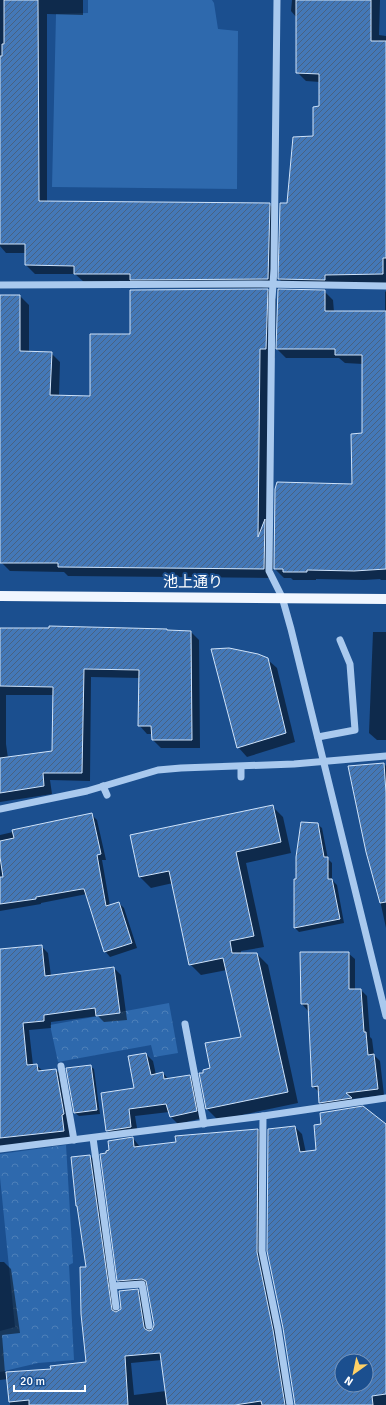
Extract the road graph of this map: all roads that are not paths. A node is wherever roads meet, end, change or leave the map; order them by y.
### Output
1 (277, 0) edge
2 (272, 284) junction
3 (0, 285) edge
4 (386, 286) edge
5 (0, 596) edge
6 (282, 597) junction
7 (386, 599) edge
8 (340, 640) dead end
9 (318, 737) junction
10 (386, 756) edge
11 (324, 762) junction
12 (241, 766) junction
13 (241, 778) dead end
14 (103, 786) junction
15 (107, 795) dead end
16 (0, 810) edge
17 (386, 1016) edge
18 (185, 1024) dead end
19 (60, 1066) dead end
20 (386, 1098) edge
21 (263, 1116) junction
22 (204, 1124) junction
23 (93, 1138) junction
24 (74, 1140) junction
25 (0, 1149) edge
26 (113, 1286) junction
27 (116, 1307) dead end
28 (149, 1326) dead end
29 (290, 1405) edge

1 - 2 street
2 - 3 street
2 - 4 street
2 - 6 street
5 - 6 main road, 池上通り
6 - 7 main road, 池上通り
6 - 9 street
8 - 9 street
9 - 11 street
10 - 11 street
11 - 12 street
11 - 17 street
12 - 13 street
12 - 14 street
14 - 15 street
14 - 16 street
18 - 22 street
19 - 24 street
20 - 21 street
21 - 22 street
21 - 29 street
22 - 23 street
23 - 24 street
23 - 26 street
24 - 25 street
26 - 27 street
26 - 28 street

